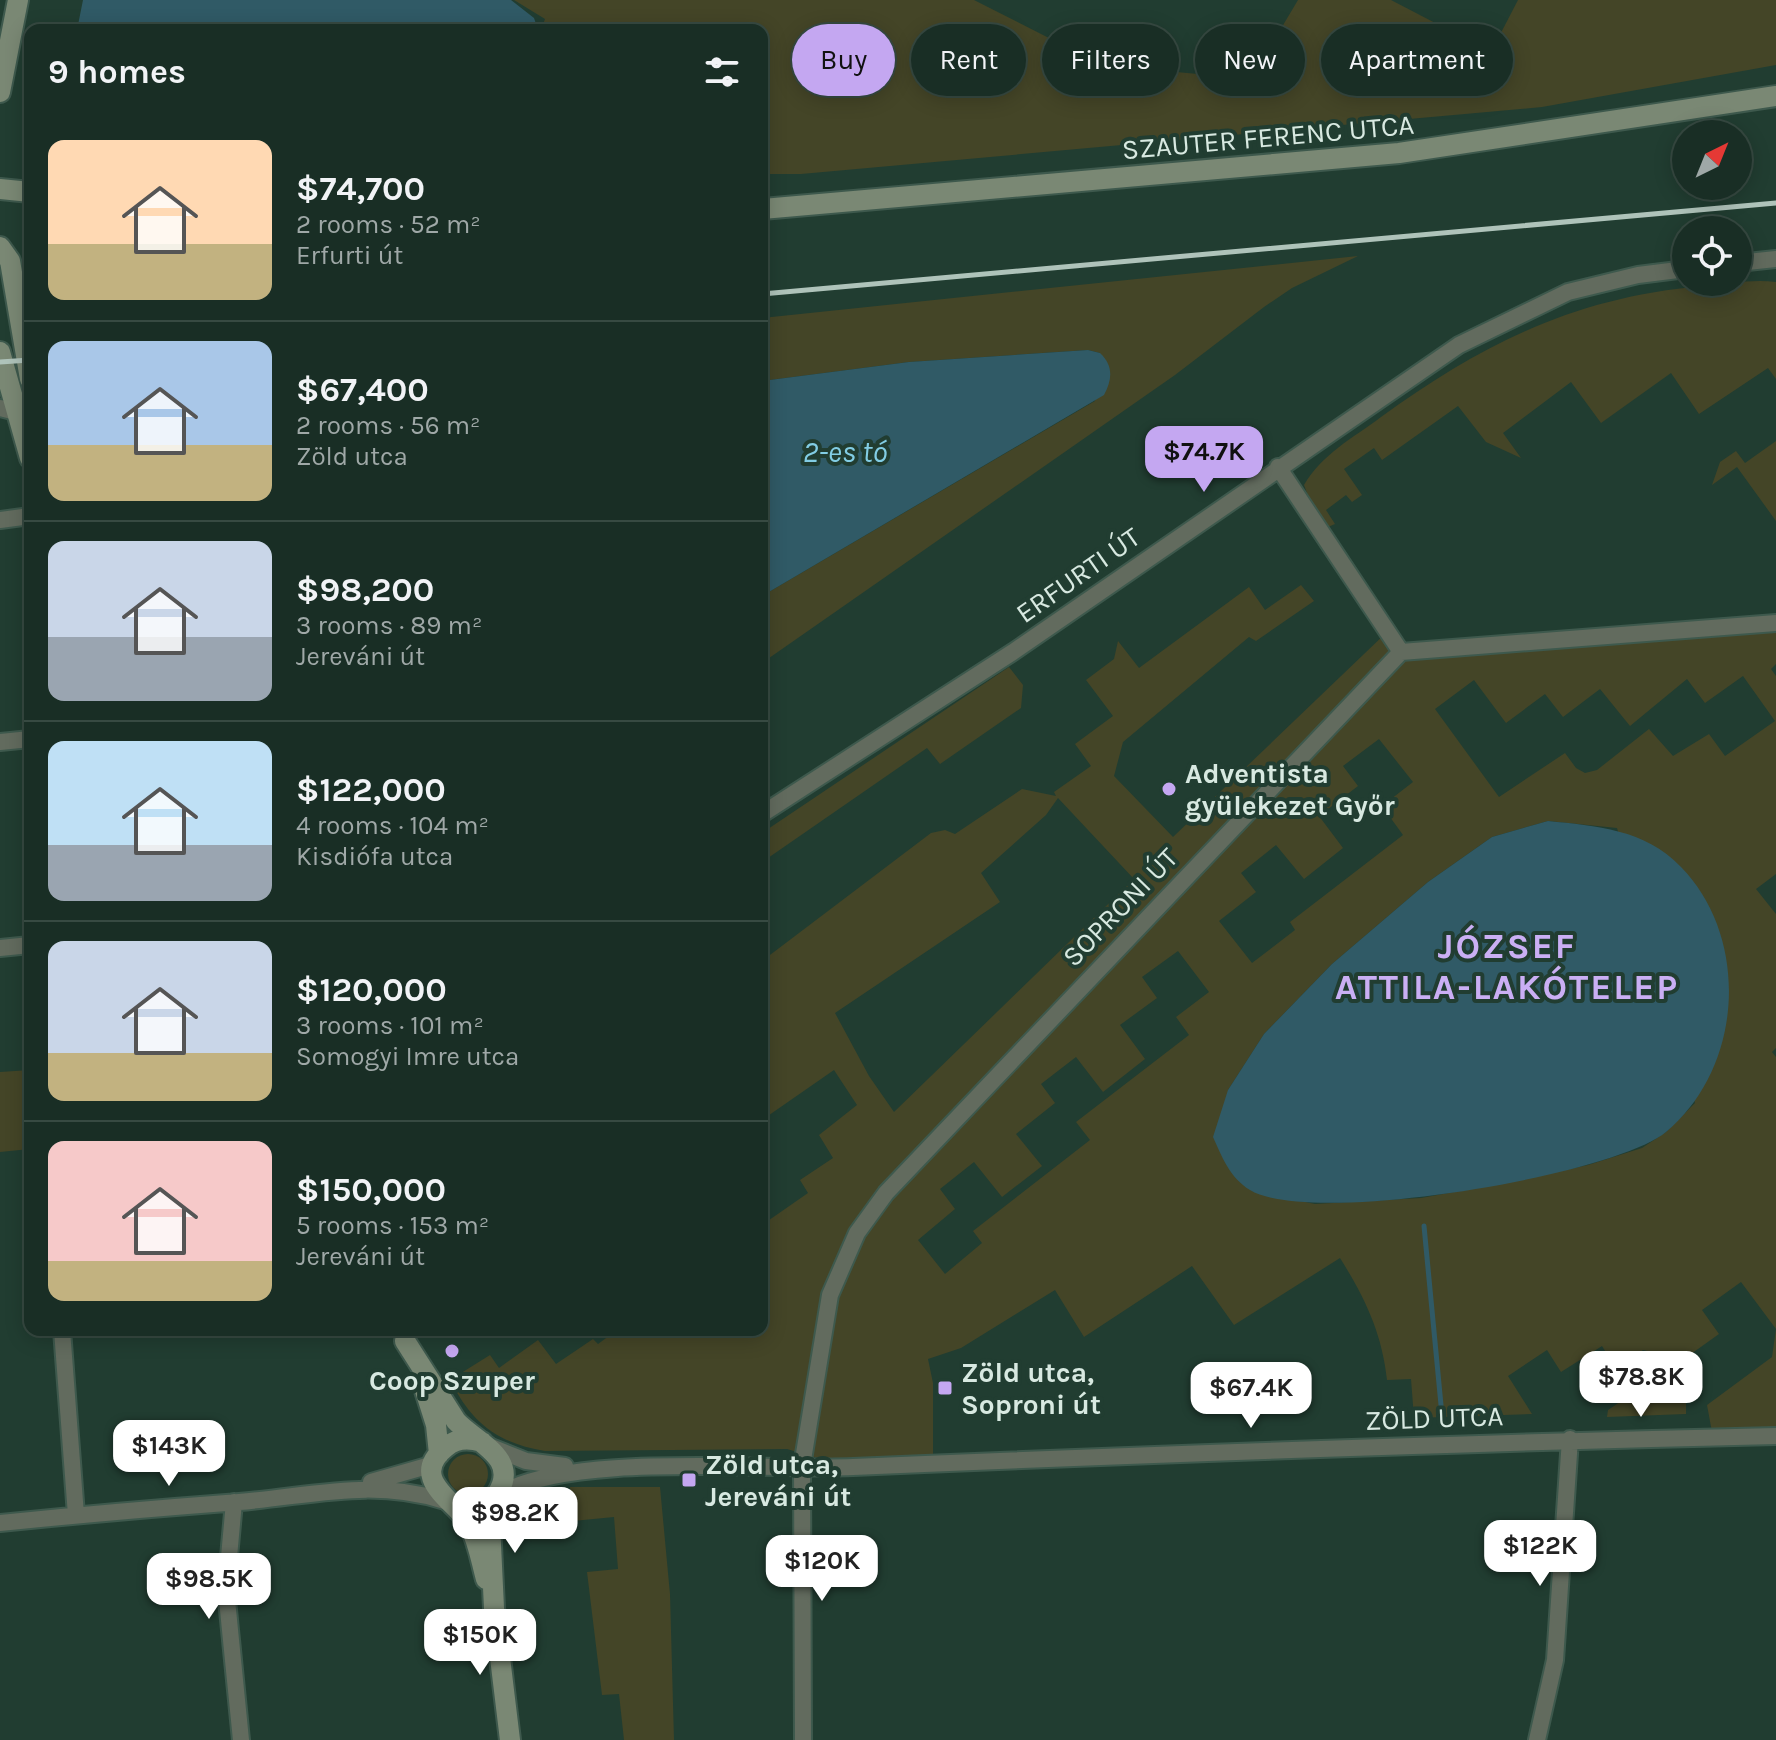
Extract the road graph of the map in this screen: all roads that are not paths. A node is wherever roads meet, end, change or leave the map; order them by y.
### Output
1 (18, 0) edge
2 (0, 92) edge
3 (1776, 96) edge
4 (0, 189) edge
5 (24, 191) edge
6 (768, 208) edge
7 (0, 247) edge
8 (1776, 259) edge
9 (1752, 262) edge
10 (1672, 271) edge
11 (24, 348) edge
12 (0, 352) edge
13 (8, 410) edge
14 (24, 445) edge
15 (1278, 467) junction
16 (24, 517) edge
17 (0, 520) edge
18 (1776, 623) edge
19 (1401, 652) junction
20 (24, 740) edge
21 (0, 742) edge
22 (768, 810) edge
23 (24, 946) edge
24 (0, 948) edge
25 (62, 1336) edge
26 (403, 1336) edge
27 (404, 1336) edge
28 (1776, 1436) edge
29 (1570, 1439) junction
30 (486, 1444) junction
31 (437, 1459) junction
32 (802, 1466) junction
33 (614, 1470) junction
34 (341, 1489) junction
35 (493, 1500) junction
36 (234, 1502) junction
37 (451, 1505) junction
38 (76, 1515) junction
39 (0, 1523) edge
40 (494, 1608) junction
41 (241, 1740) edge
42 (510, 1740) edge
43 (803, 1740) edge
44 (1537, 1740) edge

1 - 2 street
3 - 6 street, SZAUTER FERENC UTCA
4 - 5 street
7 - 11 street
8 - 9 street
10 - 15 street, ERFURTI ÚT
12 - 13 street
13 - 14 street
15 - 19 street
15 - 22 street, ERFURTI ÚT
16 - 17 street
18 - 19 street
19 - 32 street, SOPRONI ÚT
20 - 21 street
23 - 24 street
25 - 38 street
26 - 31 street
27 - 30 street
28 - 29 street, ZÖLD UTCA
29 - 32 street, ZÖLD UTCA
29 - 44 street
30 - 31 street
30 - 33 street, ZÖLD UTCA
30 - 35 street
31 - 34 street
31 - 37 street
32 - 33 street, ZÖLD UTCA
32 - 43 street, SOPRONI ÚT
33 - 35 street, ZÖLD UTCA
34 - 36 street
34 - 37 street
35 - 37 street
35 - 40 street
36 - 38 street
36 - 41 street
37 - 40 street
38 - 39 street
40 - 42 street

